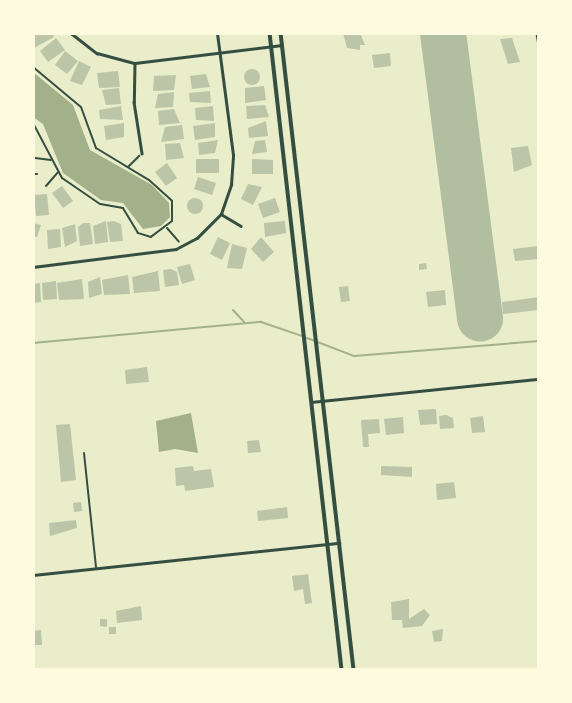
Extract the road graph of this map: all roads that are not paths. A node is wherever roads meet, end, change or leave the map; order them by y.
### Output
1 (71, 33) edge
2 (217, 33) edge
3 (270, 33) edge
4 (281, 33) edge
5 (537, 33) edge
6 (282, 45) junction
7 (539, 45) edge
8 (271, 47) junction
9 (219, 54) junction
10 (135, 63) junction
11 (142, 153) road end
12 (221, 214) junction
13 (240, 226) dead end
14 (33, 267) edge
15 (539, 379) edge
16 (323, 401) junction
17 (311, 402) junction
18 (84, 453) dead end
19 (339, 543) junction
20 (328, 544) junction
21 (96, 568) junction
22 (33, 575) edge
23 (342, 670) edge
24 (354, 670) edge

1 - 10 street
2 - 9 street
3 - 8 street
4 - 6 street
5 - 7 street
6 - 8 street
6 - 16 street
8 - 9 street
8 - 17 street
9 - 10 street
9 - 12 street
10 - 11 street
12 - 13 street
12 - 14 street
15 - 16 street
16 - 17 street
16 - 19 street
17 - 20 street
18 - 21 lane
19 - 20 street
19 - 24 street
20 - 21 street
20 - 23 street
21 - 22 street

